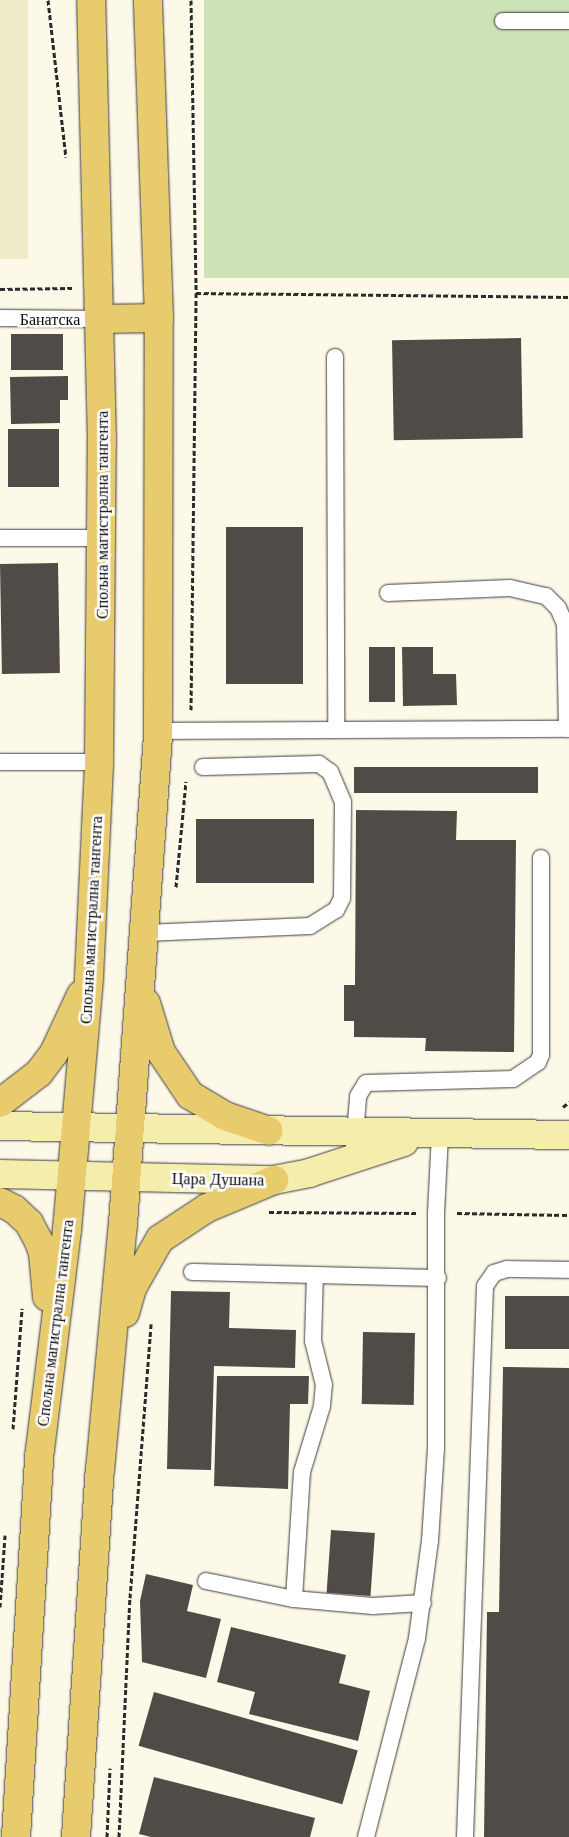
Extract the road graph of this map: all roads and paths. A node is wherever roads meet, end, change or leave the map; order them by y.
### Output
1 (48, 0) edge
2 (91, 0) edge
3 (148, 0) edge
4 (191, 0) edge
5 (569, 20) edge
6 (503, 21) dead end
7 (67, 167) dead end
8 (73, 278) dead end
9 (0, 289) edge
10 (569, 297) edge
11 (0, 318) edge
12 (159, 318) junction
13 (100, 319) junction
14 (336, 356) dead end
15 (0, 538) edge
16 (101, 538) junction
17 (388, 593) dead end
18 (336, 728) junction
19 (568, 729) edge
20 (158, 731) junction
21 (0, 762) edge
22 (99, 762) junction
23 (202, 767) dead end
24 (541, 858) dead end
25 (145, 933) junction
26 (89, 977) junction
27 (142, 984) junction
28 (0, 1103) edge
29 (569, 1115) edge
30 (0, 1126) edge
31 (77, 1127) junction
32 (130, 1129) junction
33 (269, 1131) junction
34 (355, 1133) junction
35 (435, 1134) junction
36 (532, 1134) junction
37 (569, 1135) edge
38 (0, 1174) edge
39 (73, 1176) junction
40 (126, 1177) junction
41 (274, 1180) junction
42 (0, 1202) edge
43 (260, 1213) dead end
44 (436, 1213) junction
45 (569, 1215) edge
46 (569, 1270) edge
47 (192, 1272) dead end
48 (315, 1275) junction
49 (438, 1278) junction
50 (23, 1298) dead end
51 (153, 1314) dead end
52 (50, 1356) junction
53 (112, 1357) junction
54 (12, 1437) dead end
55 (6, 1527) dead end
56 (206, 1581) dead end
57 (294, 1599) junction
58 (423, 1603) junction
59 (0, 1606) edge
60 (110, 1760) dead end
61 (16, 1837) edge
62 (76, 1837) edge
63 (107, 1837) edge
64 (119, 1837) edge
65 (366, 1837) edge
66 (465, 1837) edge

1 - 7 path
2 - 13 main road, Спољна магистрална тангента
3 - 12 main road
4 - 10 path
5 - 6 lane
8 - 9 path
11 - 13 lane, Банатска
12 - 13 main road
12 - 20 main road
13 - 16 main road, Спољна магистрална тангента
14 - 18 lane
15 - 16 lane
16 - 22 main road, Спољна магистрална тангента
17 - 19 lane
18 - 19 lane
18 - 20 lane
20 - 25 main road
21 - 22 lane
22 - 26 main road, Спољна магистрална тангента
23 - 25 lane
24 - 34 lane
25 - 27 main road
26 - 28 main road
26 - 31 main road, Спољна магистрална тангента
27 - 32 main road
27 - 33 main road
29 - 36 main road
30 - 31 main road, Цара Душана
31 - 32 main road, Цара Душана
31 - 39 main road, Спољна магистрална тангента
32 - 33 main road, Цара Душана
32 - 40 main road
33 - 34 main road, Цара Душана
34 - 35 main road, Цара Душана
35 - 36 main road, Цара Душана
35 - 41 main road, Цара Душана
35 - 44 lane
36 - 37 main road, Цара Душана
38 - 39 main road, Цара Душана
39 - 40 main road, Цара Душана
39 - 52 main road, Спољна магистрална тангента
40 - 41 main road, Цара Душана
40 - 53 main road
41 - 53 main road
42 - 52 main road
43 - 44 path
44 - 45 path
44 - 49 lane
46 - 66 lane
47 - 48 lane
48 - 49 lane
48 - 57 lane
49 - 58 lane
50 - 54 path
51 - 64 path
52 - 61 main road, Спољна магистрална тангента
53 - 62 main road
55 - 59 path
56 - 57 lane
57 - 58 lane
58 - 65 lane
60 - 63 path

